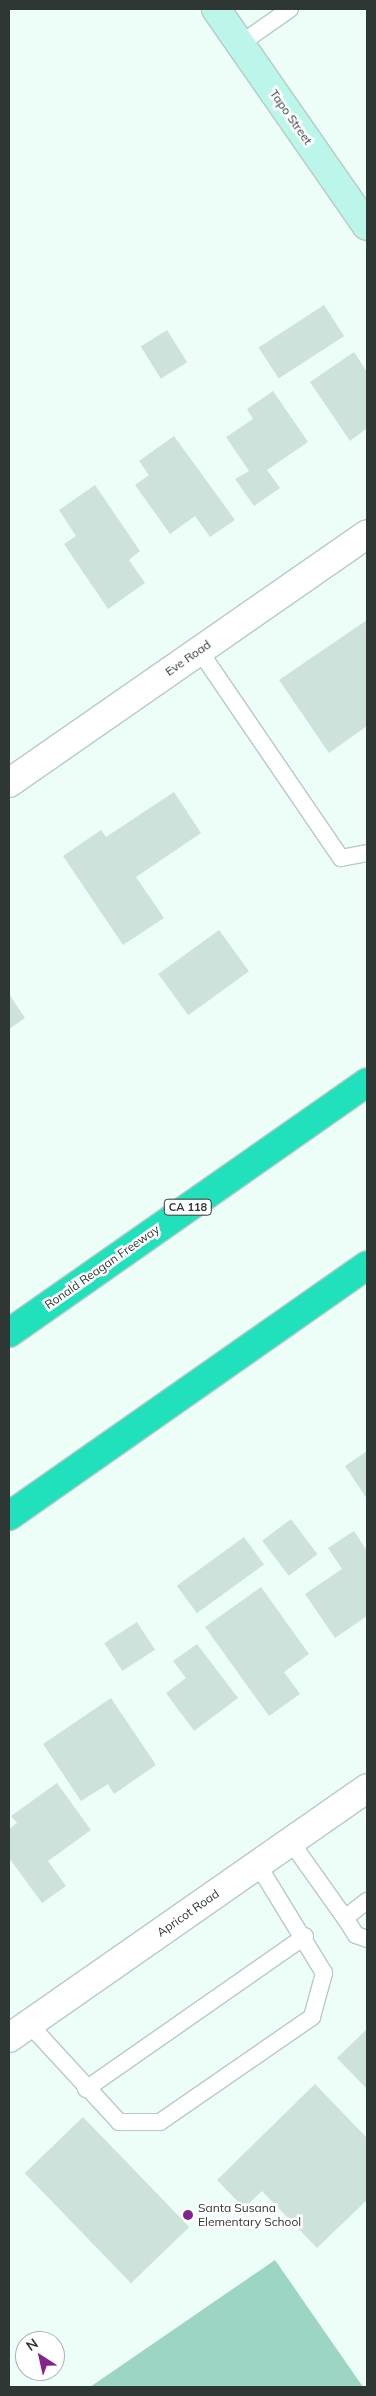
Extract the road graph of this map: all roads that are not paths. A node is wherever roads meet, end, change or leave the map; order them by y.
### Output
1 (216, 9) edge
2 (290, 9) edge
3 (240, 44) junction
4 (367, 226) edge
5 (367, 534) edge
6 (199, 650) junction
7 (9, 784) edge
8 (367, 853) edge
9 (367, 1082) edge
10 (367, 1265) edge
11 (9, 1333) edge
12 (9, 1516) edge
13 (367, 1788) edge
14 (291, 1842) junction
15 (258, 1865) junction
16 (367, 1901) edge
17 (344, 1918) junction
18 (305, 1936) junction
19 (367, 1940) edge
20 (19, 2031) edge
21 (86, 2090) junction

1 - 3 street, Tapo Street
2 - 3 lane
3 - 4 street, Tapo Street
5 - 6 street, Eve Road
6 - 7 street, Eve Road
6 - 8 lane
9 - 11 highway, Ronald Reagan Freeway / CA 118
10 - 12 highway
13 - 14 street, Apricot Road
14 - 15 street, Apricot Road
14 - 17 lane
15 - 18 lane
15 - 20 street, Apricot Road
16 - 17 lane
17 - 19 lane
18 - 21 lane
18 - 21 lane
20 - 21 lane

